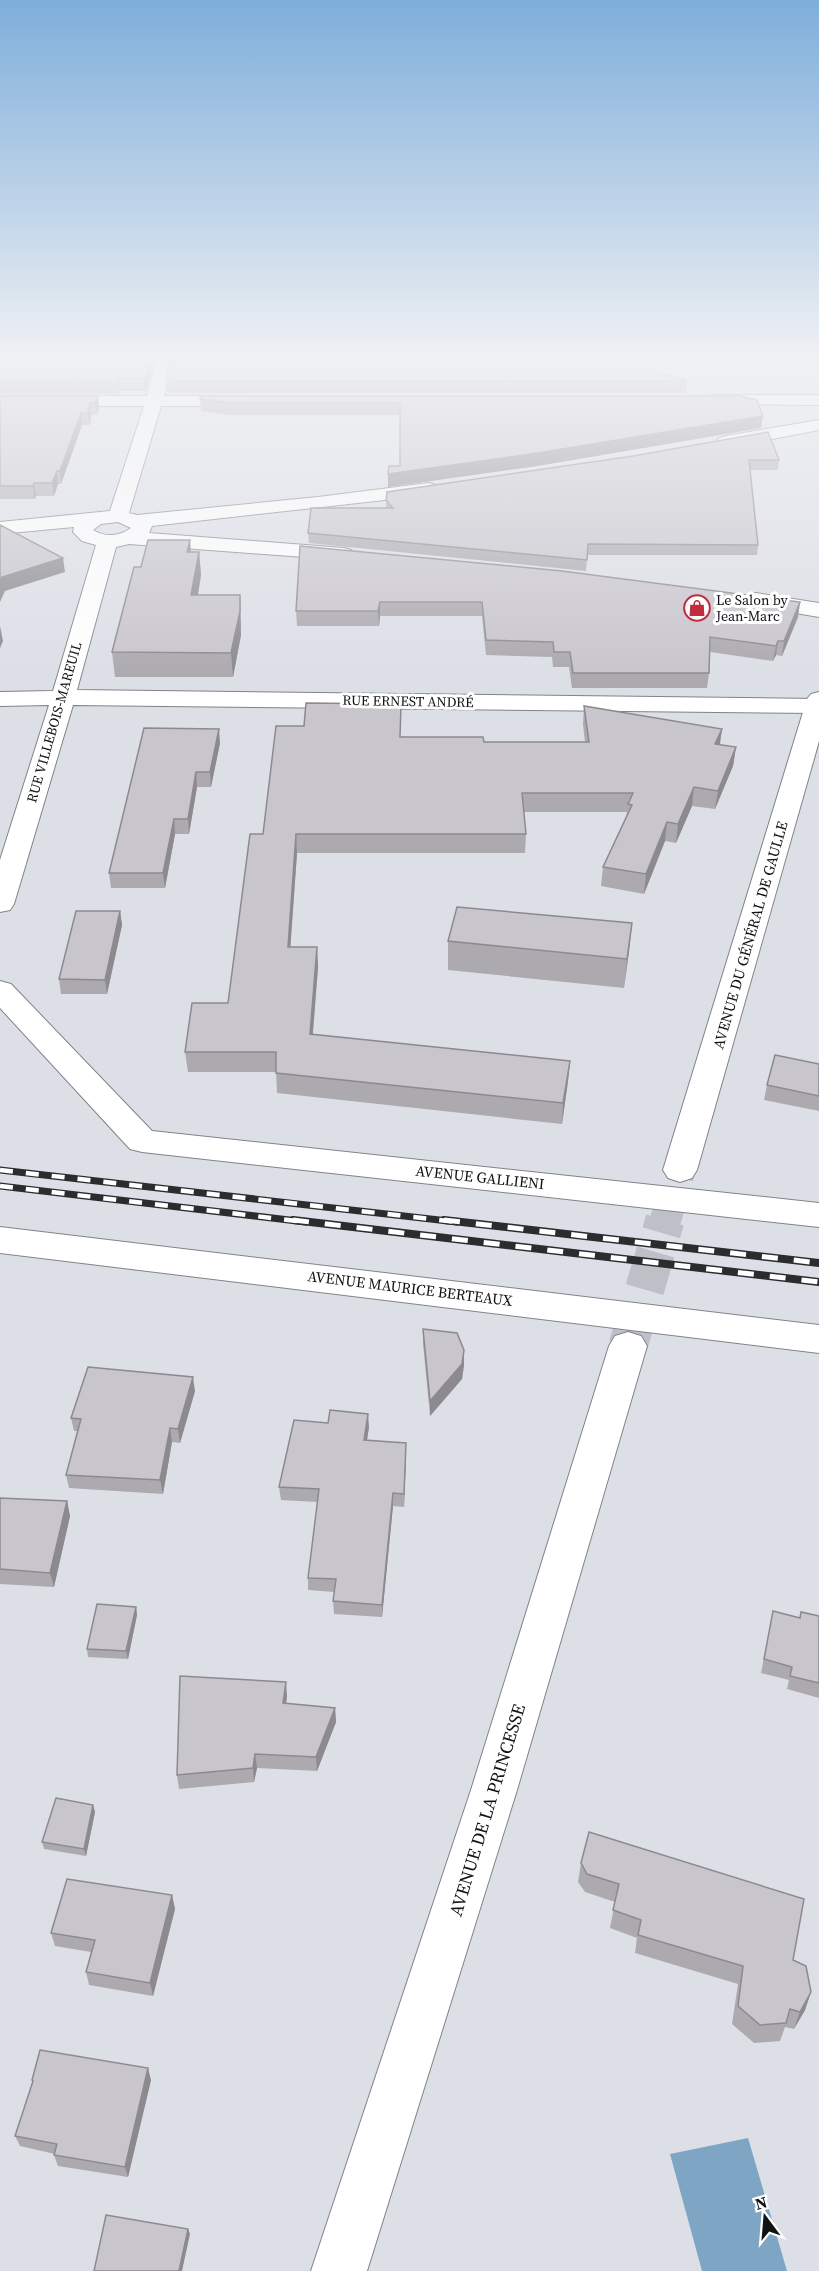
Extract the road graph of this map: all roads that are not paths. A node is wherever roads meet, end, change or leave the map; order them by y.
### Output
1 (133, 465) edge
2 (443, 487) edge
3 (0, 528) edge
4 (112, 529) junction
5 (363, 556) edge
6 (731, 596) edge
7 (819, 610) edge
8 (63, 698) junction
9 (0, 699) edge
10 (818, 702) edge
11 (0, 904) edge
12 (0, 990) edge
13 (680, 1170) tunnel mouth
14 (819, 1215) edge
15 (0, 1240) edge
16 (819, 1339) edge
17 (628, 1346) tunnel mouth
18 (339, 2271) edge

1 - 4 street, RUE VILLEBOIS-MAREUIL
2 - 4 street
3 - 4 street
4 - 5 street
4 - 8 street, RUE VILLEBOIS-MAREUIL
6 - 7 street
8 - 9 street, RUE ERNEST ANDRÉ
8 - 10 street, RUE ERNEST ANDRÉ
8 - 11 street, RUE VILLEBOIS-MAREUIL
10 - 13 street, AVENUE DU GÉNÉRAL DE GAULLE
12 - 14 street, AVENUE GALLIENI
15 - 16 street, AVENUE MAURICE BERTEAUX
17 - 18 street, AVENUE DE LA PRINCESSE

